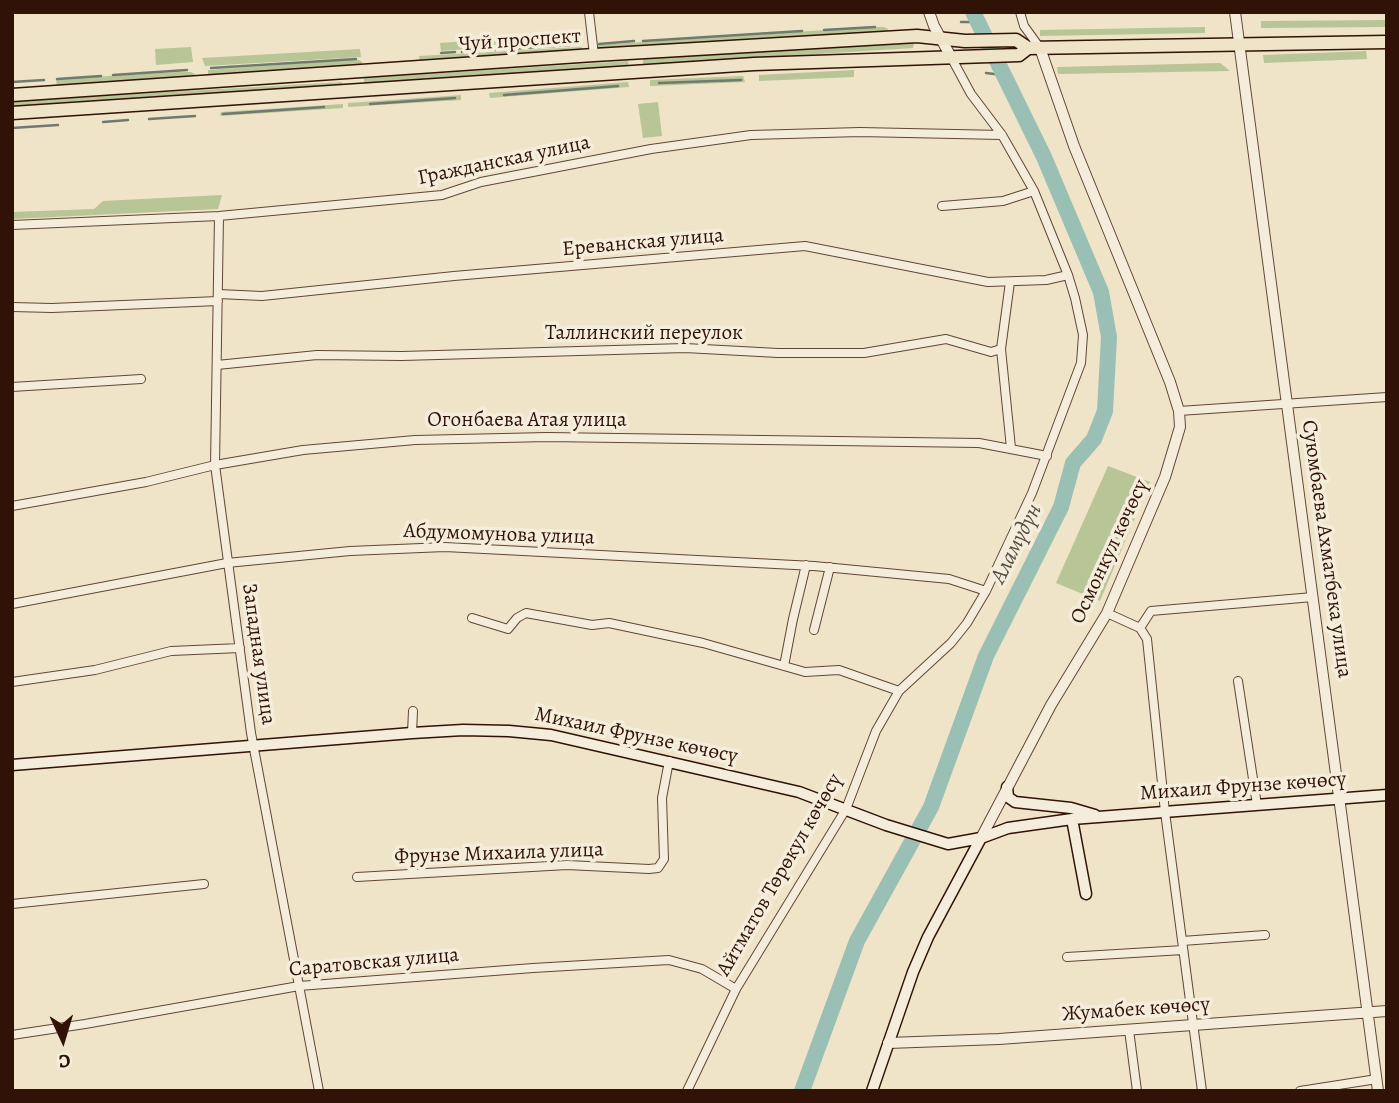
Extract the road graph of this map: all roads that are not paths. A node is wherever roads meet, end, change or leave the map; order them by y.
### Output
1 (589, 12) edge
2 (929, 12) edge
3 (1020, 12) edge
4 (1235, 12) edge
5 (942, 40) junction
6 (1387, 42) edge
7 (1239, 43) junction
8 (1029, 50) junction
9 (594, 55) junction
10 (951, 57) junction
11 (352, 72) junction
12 (354, 91) junction
13 (12, 96) edge
14 (12, 113) edge
15 (1002, 135) junction
16 (1034, 191) junction
17 (942, 206) dead end
18 (219, 216) junction
19 (12, 225) edge
20 (1068, 275) junction
21 (1010, 282) junction
22 (218, 297) junction
23 (12, 307) edge
24 (1001, 349) junction
25 (217, 365) junction
26 (141, 379) dead end
27 (12, 387) edge
28 (1387, 397) edge
29 (1288, 404) junction
30 (1180, 411) junction
31 (1010, 448) junction
32 (1047, 456) junction
33 (215, 465) junction
34 (12, 506) edge
35 (227, 563) junction
36 (806, 565) junction
37 (830, 567) junction
38 (986, 591) junction
39 (1313, 597) junction
40 (12, 604) edge
41 (1107, 613) junction
42 (472, 618) dead end
43 (1140, 628) junction
44 (814, 630) dead end
45 (240, 648) junction
46 (784, 666) junction
47 (1238, 681) dead end
48 (12, 682) edge
49 (899, 691) junction
50 (413, 711) dead end
51 (412, 733) junction
52 (254, 746) junction
53 (669, 761) junction
54 (12, 765) edge
55 (1007, 787) junction
56 (1387, 795) edge
57 (1340, 799) junction
58 (1256, 805) junction
59 (846, 809) junction
60 (1165, 812) junction
61 (1101, 816) junction
62 (1072, 819) junction
63 (981, 838) junction
64 (356, 877) dead end
65 (204, 884) dead end
66 (1086, 894) dead end
67 (12, 904) edge
68 (1265, 935) dead end
69 (1182, 946) junction
70 (1067, 957) dead end
71 (299, 986) junction
72 (736, 989) junction
73 (1387, 1011) edge
74 (1368, 1013) junction
75 (1194, 1025) junction
76 (1129, 1030) junction
77 (12, 1035) edge
78 (888, 1044) junction
79 (1377, 1079) junction
80 (319, 1091) edge
81 (687, 1091) edge
82 (872, 1091) edge
83 (1137, 1091) edge
84 (1202, 1091) edge
85 (1300, 1091) edge
86 (1378, 1091) edge

1 - 9 street
2 - 5 street, Айтматов Төрөкул көчөсү
3 - 8 street, Осмонкул көчөсү
4 - 7 street, Суюмбаева Ахматбека улица
5 - 8 main road, Чуй проспект
5 - 9 main road, Чуй проспект
5 - 10 street, Айтматов Төрөкул көчөсү
6 - 7 main road, Чуй проспект
7 - 8 main road, Чуй проспект
7 - 29 street, Суюмбаева Ахматбека улица
8 - 10 main road, Чуй проспект
8 - 30 street, Осмонкул көчөсү
9 - 11 main road, Чуй проспект
10 - 12 main road, Чуй проспект
10 - 15 street, Айтматов Төрөкул көчөсү
11 - 12 main road
11 - 13 main road, Чуй проспект
12 - 14 main road, Чуй проспект
15 - 16 street, Айтматов Төрөкул көчөсү
15 - 18 street, Гражданская улица
16 - 17 street
16 - 20 street, Айтматов Төрөкул көчөсү
18 - 19 street, Гражданская улица
18 - 22 street, Западная улица
20 - 21 street, Ереванская улица
20 - 32 street, Айтматов Төрөкул көчөсү
21 - 22 street, Ереванская улица
21 - 24 street
22 - 23 street, Ереванская улица
22 - 25 street, Западная улица
24 - 25 street, Таллинский переулок
24 - 31 street
25 - 33 street, Западная улица
26 - 27 street
28 - 29 street
29 - 30 street
29 - 39 street, Суюмбаева Ахматбека улица
30 - 41 street, Осмонкул көчөсү
31 - 32 street, Огонбаева Атая улица
31 - 33 street, Огонбаева Атая улица
32 - 38 street, Айтматов Төрөкул көчөсү
33 - 34 street, Огонбаева Атая улица
33 - 35 street, Западная улица
35 - 36 street, Абдумомунова улица
35 - 40 street, Абдумомунова улица
35 - 45 street, Западная улица
36 - 37 street, Абдумомунова улица
36 - 46 street
37 - 38 street, Абдумомунова улица
37 - 44 street
38 - 49 street, Айтматов Төрөкул көчөсү
39 - 43 street
39 - 57 street, Суюмбаева Ахматбека улица
41 - 43 street
41 - 55 street, Осмонкул көчөсү
42 - 46 street
43 - 60 street
45 - 48 street
45 - 52 street, Западная улица
46 - 49 street
47 - 58 street
49 - 59 street, Айтматов Төрөкул көчөсү
50 - 51 street
51 - 52 main road, Михаил Фрунзе көчөсү
51 - 53 main road, Михаил Фрунзе көчөсү
52 - 54 main road, Михаил Фрунзе көчөсү
52 - 71 street, Западная улица
53 - 59 main road, Михаил Фрунзе көчөсү
53 - 64 street, Фрунзе Михаила улица
55 - 61 main road, Михаил Фрунзе көчөсү
55 - 63 street, Осмонкул көчөсү
56 - 57 main road, Михаил Фрунзе көчөсү
57 - 58 main road, Михаил Фрунзе көчөсү
57 - 74 street, Суюмбаева Ахматбека улица
58 - 60 main road, Михаил Фрунзе көчөсү
59 - 63 main road, Михаил Фрунзе көчөсү
59 - 72 street, Айтматов Төрөкул көчөсү
60 - 61 main road, Михаил Фрунзе көчөсү
60 - 69 street
61 - 62 main road, Михаил Фрунзе көчөсү
62 - 63 main road, Михаил Фрунзе көчөсү
62 - 66 main road
63 - 78 main road, Осмонкул көчөсү
65 - 67 street
68 - 69 street
69 - 70 street
69 - 75 street
71 - 72 street, Саратовская улица
71 - 77 street, Саратовская улица
71 - 80 street, Западная улица
72 - 81 street, Айтматов Төрөкул көчөсү
73 - 74 street, Жумабек көчөсү
74 - 75 street, Жумабек көчөсү
74 - 79 street, Суюмбаева Ахматбека улица
75 - 76 street, Жумабек көчөсү
75 - 84 street
76 - 78 street, Жумабек көчөсү
76 - 83 street
78 - 82 main road, Осмонкул көчөсү
79 - 85 street
79 - 86 street, Суюмбаева Ахматбека улица

